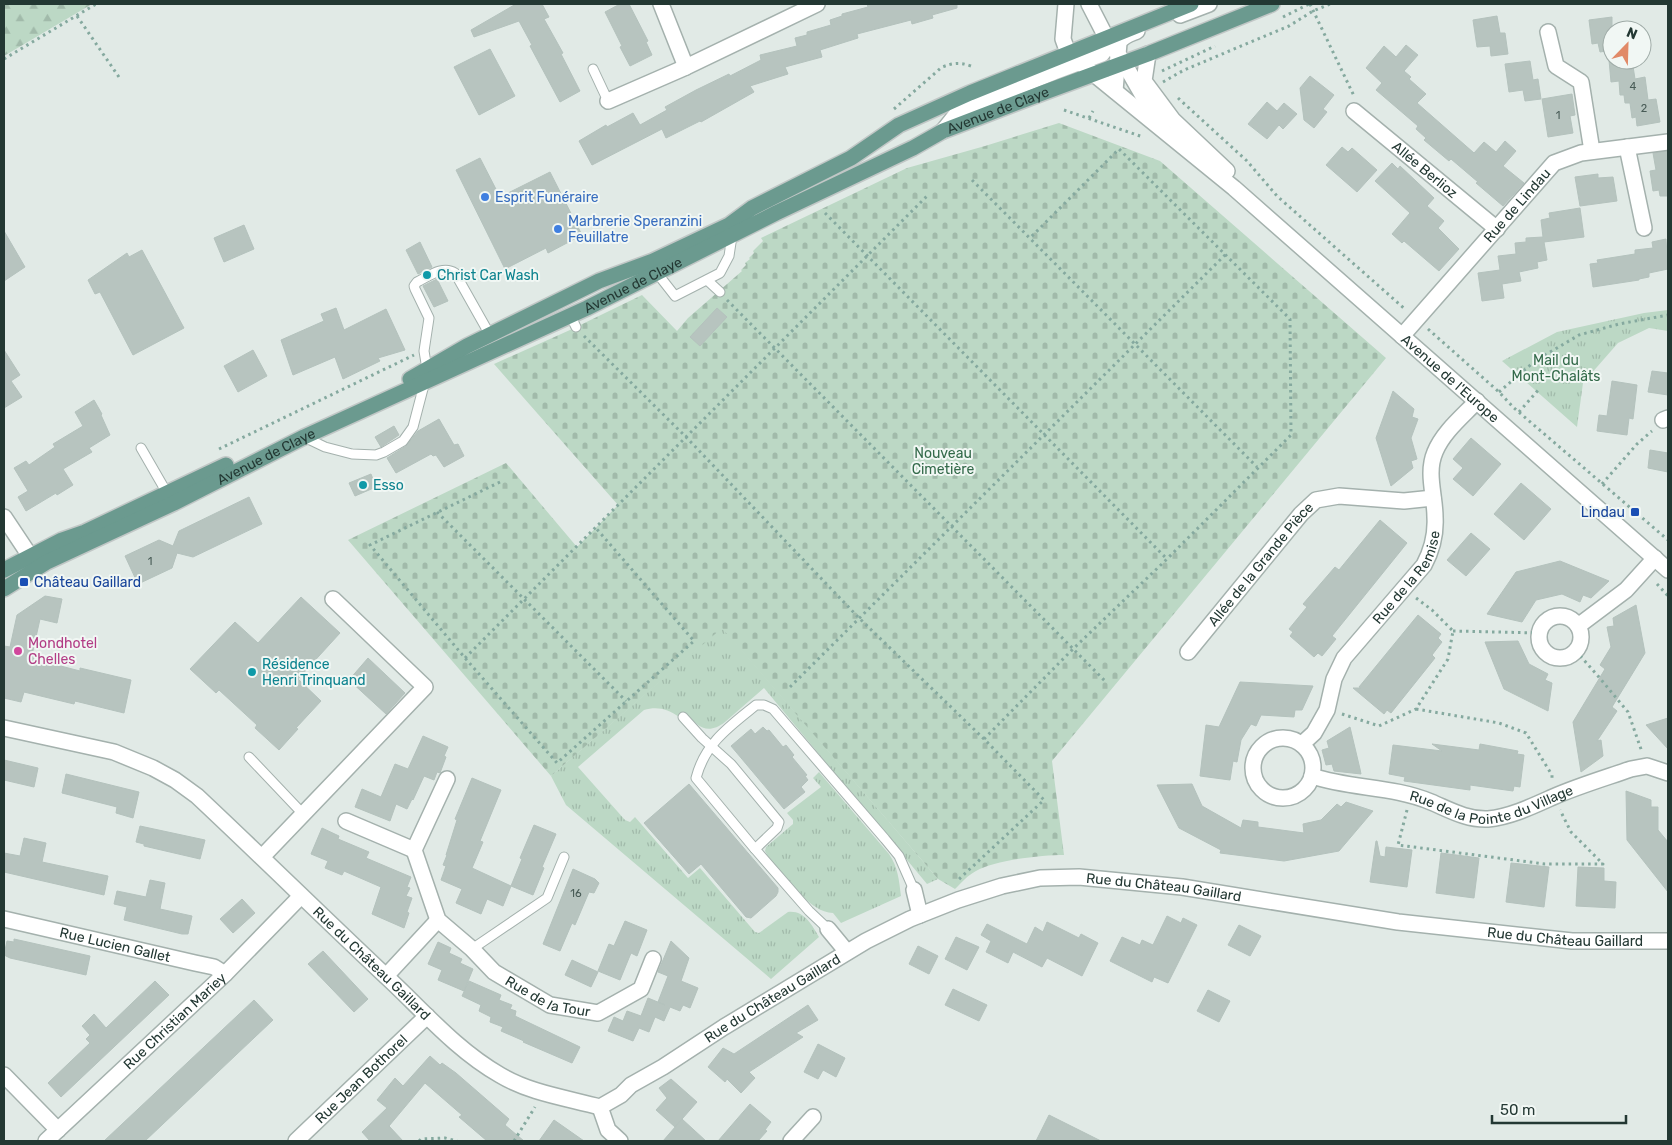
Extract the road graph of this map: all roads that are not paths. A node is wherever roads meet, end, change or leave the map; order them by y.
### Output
1 (661, 4) edge
2 (817, 4) edge
3 (1066, 4) edge
4 (1089, 4) edge
5 (1191, 4) edge
6 (1209, 4) edge
7 (1272, 4) edge
8 (1548, 32) dead end
9 (1106, 37) junction
10 (1148, 54) junction
11 (1074, 58) junction
12 (1120, 61) junction
13 (686, 66) junction
14 (593, 69) dead end
15 (1095, 74) junction
16 (1115, 91) junction
17 (608, 101) joint
18 (1354, 110) road end
19 (943, 132) junction
20 (1668, 142) edge
21 (1627, 147) junction
22 (1592, 152) junction
23 (1234, 188) junction
24 (1644, 228) dead end
25 (1497, 229) junction
26 (732, 236) junction
27 (657, 273) junction
28 (707, 280) junction
29 (720, 292) road end
30 (546, 308) junction
31 (490, 335) junction
32 (1402, 336) junction
33 (461, 365) junction
34 (426, 375) junction
35 (1477, 401) junction
36 (304, 438) junction
37 (141, 448) dead end
38 (167, 493) junction
39 (1433, 498) junction
40 (4, 516) edge
41 (30, 556) junction
42 (1655, 558) junction
43 (4, 570) edge
44 (1668, 570) edge
45 (4, 589) edge
46 (333, 600) dead end
47 (1578, 626) junction
48 (1188, 652) dead end
49 (683, 717) dead end
50 (4, 728) edge
51 (1302, 744) junction
52 (711, 746) junction
53 (249, 757) dead end
54 (1668, 773) edge
55 (1312, 776) junction
56 (447, 779) dead end
57 (304, 815) junction
58 (346, 821) dead end
59 (755, 849) junction
60 (414, 850) junction
61 (262, 857) junction
62 (564, 857) dead end
63 (914, 890) joint
64 (301, 896) junction
65 (920, 916) junction
66 (4, 920) edge
67 (438, 920) junction
68 (828, 929) joint
69 (1668, 941) edge
70 (472, 949) junction
71 (847, 952) junction
72 (653, 959) dead end
73 (225, 974) junction
74 (386, 976) junction
75 (427, 1016) junction
76 (4, 1075) edge
77 (600, 1107) junction
78 (813, 1117) dead end
79 (58, 1130) junction
80 (604, 1136) edge
81 (46, 1141) edge
82 (296, 1141) edge
83 (620, 1141) edge
84 (791, 1141) edge

1 - 13 street
2 - 13 street
3 - 11 street
4 - 9 street, Avenue de l'Europe
5 - 9 main road, Avenue de Claye
6 - 12 street
7 - 10 main road, Avenue de Claye
8 - 22 street
9 - 11 main road, Avenue de Claye
9 - 12 street, Avenue de l'Europe
10 - 12 main road, Avenue de Claye
10 - 23 street, Avenue de l'Europe
11 - 15 street, Avenue de l'Europe
11 - 19 street
11 - 30 main road, Avenue de Claye
12 - 15 main road, Avenue de Claye
12 - 16 street
12 - 23 street, Avenue de l'Europe
13 - 17 street
14 - 17 lane
15 - 16 street, Avenue de l'Europe
15 - 19 main road, Avenue de Claye
16 - 23 street, Avenue de l'Europe
18 - 25 street, Allée Berlioz
19 - 26 main road, Avenue de Claye
20 - 21 street, Rue de Lindau
21 - 22 street, Rue de Lindau
21 - 24 street
22 - 25 street, Rue de Lindau
23 - 32 street, Avenue de l'Europe
25 - 32 street, Rue de Lindau
26 - 27 main road, Avenue de Claye
26 - 28 lane
27 - 28 lane
27 - 33 main road, Avenue de Claye
28 - 29 lane
30 - 31 main road, Avenue de Claye
30 - 33 street
31 - 34 main road, Avenue de Claye
31 - 34 lane
32 - 35 street, Avenue de l'Europe
33 - 34 main road, Avenue de Claye
34 - 36 main road, Avenue de Claye
34 - 36 lane
34 - 38 main road, Avenue de Claye
35 - 39 street, Rue de la Remise
35 - 42 street, Avenue de l'Europe
36 - 45 main road, Avenue de Claye
37 - 38 lane
38 - 41 main road, Avenue de Claye
39 - 48 street, Allée de la Grande Pièce
39 - 51 street, Rue de la Remise
40 - 41 street
41 - 43 main road, Avenue de Claye
42 - 44 street, Avenue de l'Europe
42 - 47 street
46 - 57 street
47 - 47 street
49 - 52 lane
50 - 61 street, Rue du Château Gaillard
51 - 55 street
51 - 55 street
52 - 59 lane
52 - 59 lane
52 - 63 lane
53 - 57 lane
54 - 55 street, Rue de la Pointe du Village
56 - 60 street
57 - 61 street
58 - 60 street
59 - 68 lane
60 - 67 street
61 - 64 street, Rue du Château Gaillard
62 - 70 lane
63 - 65 street
64 - 73 street, Rue Christian Mariey
64 - 74 street, Rue du Château Gaillard
65 - 69 street, Rue du Château Gaillard
65 - 71 street, Rue du Château Gaillard
66 - 73 street, Rue Lucien Gallet
67 - 70 street, Rue de la Tour
67 - 74 street
68 - 71 street
70 - 72 street, Rue de la Tour
71 - 77 street, Rue du Château Gaillard
73 - 79 street, Rue Christian Mariey
74 - 75 street, Rue du Château Gaillard
75 - 77 street, Rue du Château Gaillard
75 - 82 street, Rue Jean Bothorel
76 - 79 street
77 - 80 street
78 - 84 street
79 - 81 street, Rue Christian Mariey
80 - 83 street

